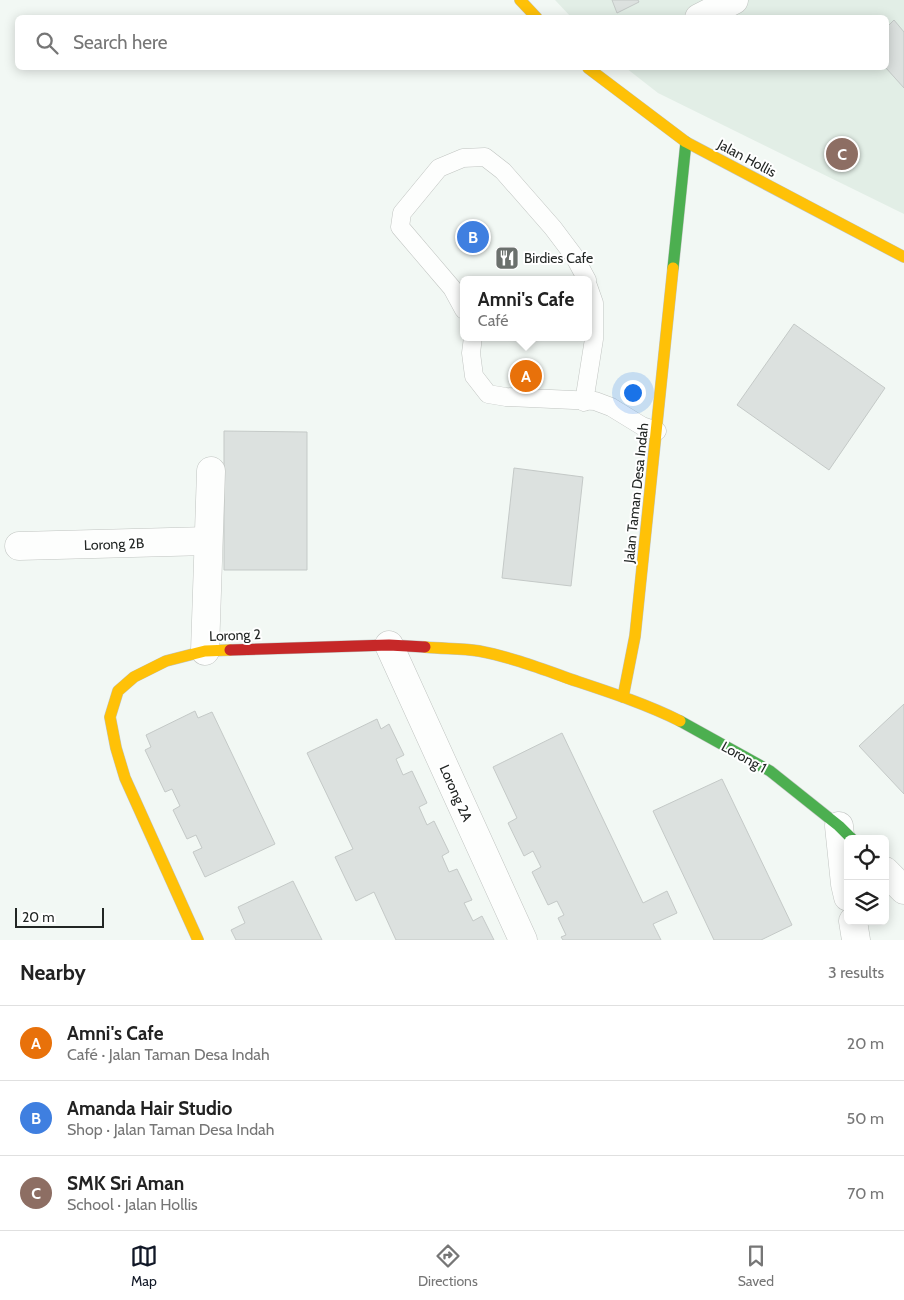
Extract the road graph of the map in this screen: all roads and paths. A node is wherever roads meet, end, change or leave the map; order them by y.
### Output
1 (520, 0) edge
2 (734, 0) edge
3 (533, 15) edge
4 (705, 15) edge
5 (595, 70) edge
6 (686, 142) junction
7 (904, 257) edge
8 (584, 276) edge
9 (592, 297) edge
10 (460, 303) edge
11 (472, 341) edge
12 (584, 402) junction
13 (657, 431) junction
14 (211, 471) dead end
15 (208, 541) junction
16 (19, 546) dead end
17 (389, 645) junction
18 (205, 651) junction
19 (623, 697) junction
20 (845, 832) edge
21 (889, 875) edge
22 (847, 880) edge
23 (904, 890) edge
24 (853, 925) edge
25 (198, 940) edge
26 (523, 940) edge
27 (856, 940) edge

1 - 3 street
2 - 4 street
5 - 6 street, Jalan Hollis
6 - 7 street, Jalan Hollis
6 - 13 street, Jalan Taman Desa Indah
8 - 10 lane
9 - 12 lane
11 - 12 lane
12 - 13 lane
13 - 19 street, Jalan Taman Desa Indah
14 - 15 street
15 - 16 street, Lorong 2B
15 - 18 street
17 - 18 street, Lorong 2
17 - 19 street, Lorong 2
17 - 26 street, Lorong 2A
18 - 25 street, Lorong 2
19 - 20 street, Lorong 1
20 - 22 street
21 - 23 street
24 - 27 street

